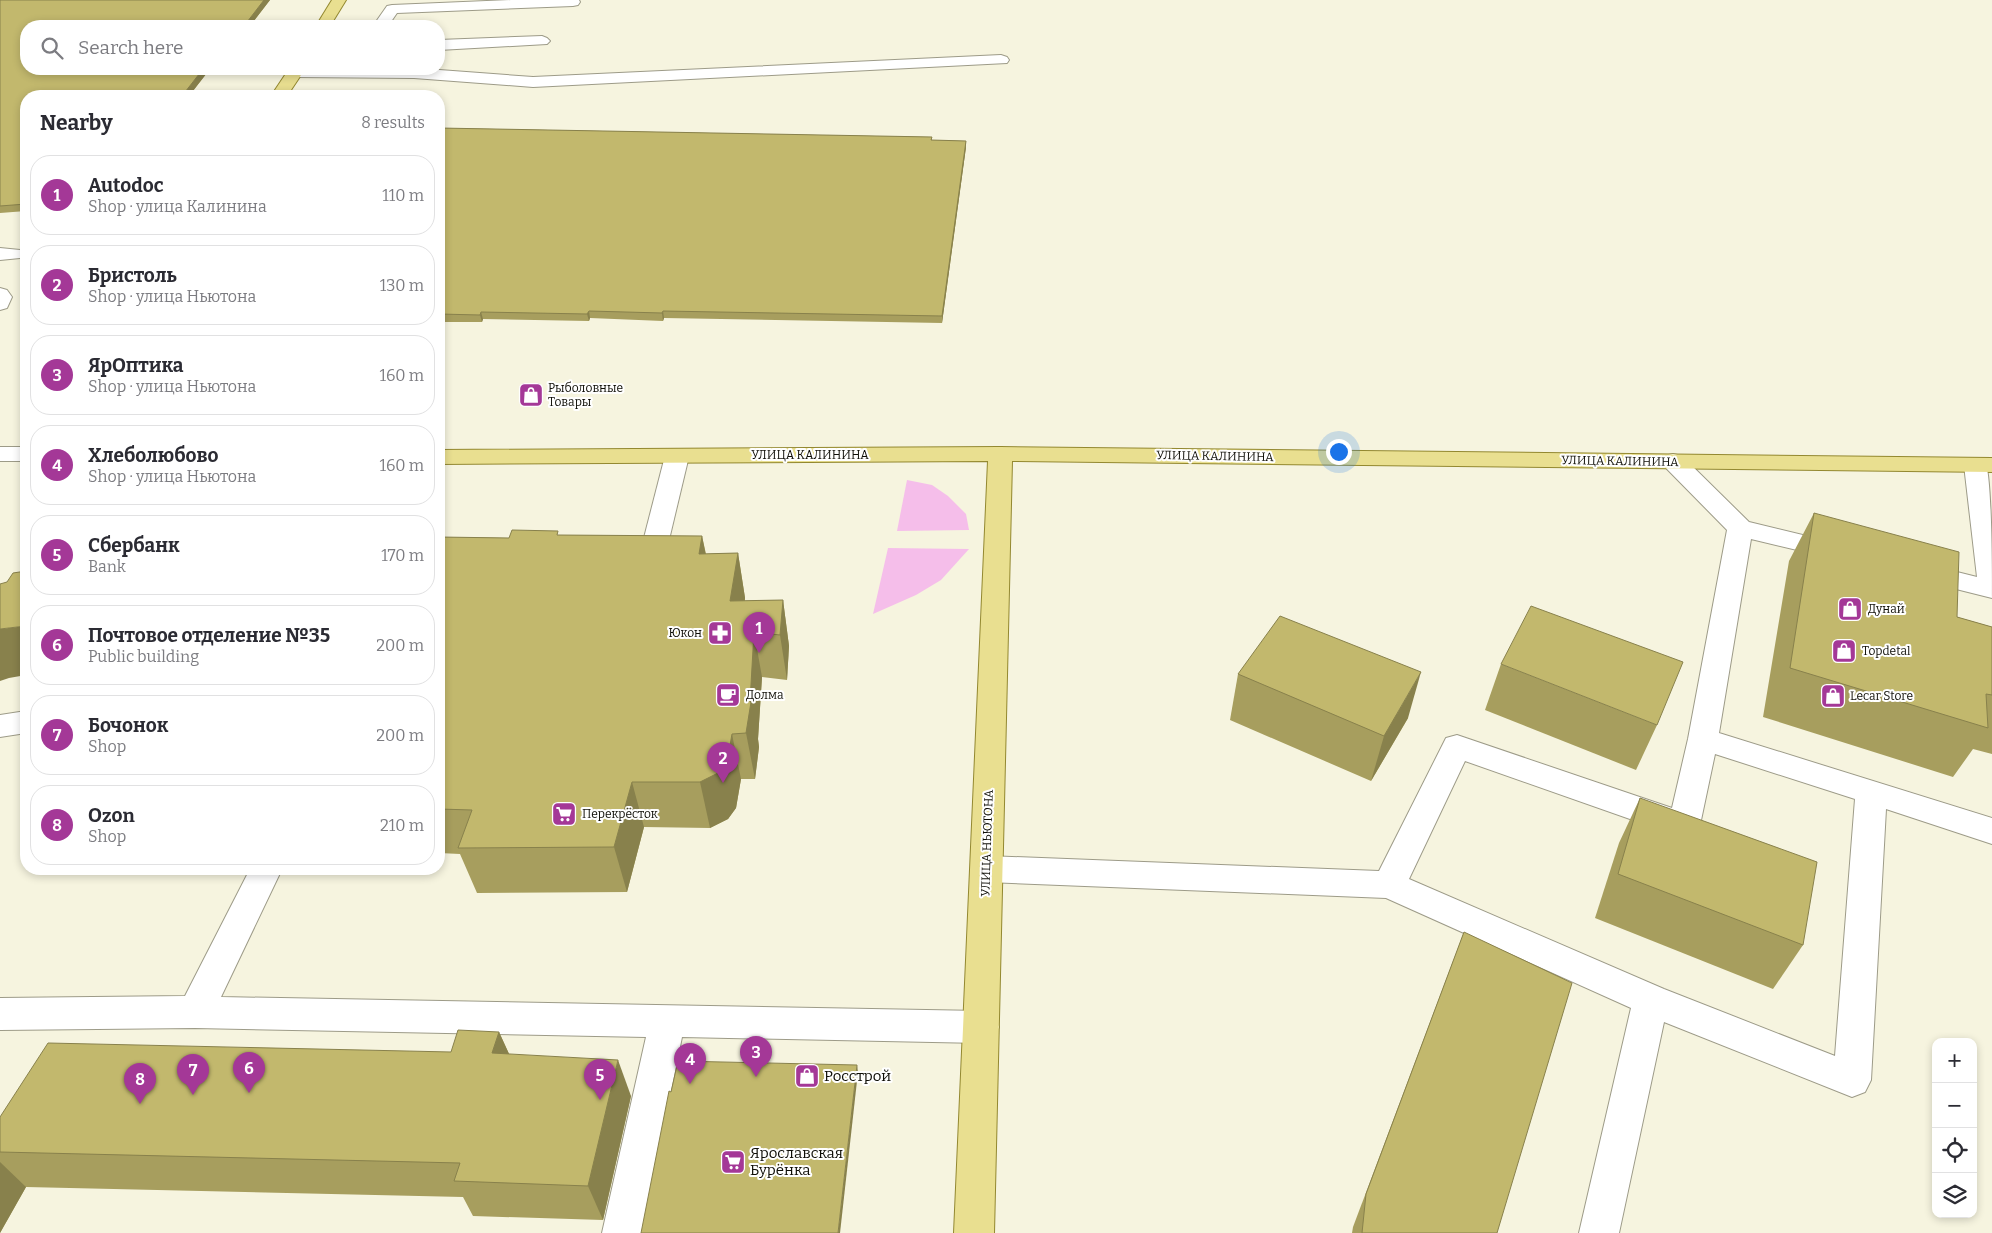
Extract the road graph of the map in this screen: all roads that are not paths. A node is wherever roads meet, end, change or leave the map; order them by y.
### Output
1 (339, 0) edge
2 (573, 2) dead end
3 (327, 20) edge
4 (385, 20) edge
5 (542, 41) dead end
6 (445, 45) edge
7 (1001, 60) dead end
8 (445, 74) edge
9 (293, 75) edge
10 (283, 90) edge
11 (0, 294) edge
12 (0, 304) edge
13 (0, 454) edge
14 (20, 454) edge
15 (1000, 454) junction
16 (677, 456) junction
17 (445, 457) edge
18 (1673, 461) junction
19 (1984, 465) edge
20 (1740, 528) junction
21 (1856, 556) edge
22 (650, 565) edge
23 (1895, 566) edge
24 (1992, 588) edge
25 (20, 723) edge
26 (0, 726) edge
27 (1703, 739) junction
28 (1872, 793) junction
29 (1992, 831) edge
30 (987, 869) junction
31 (263, 875) edge
32 (1389, 885) junction
33 (1651, 1000) junction
34 (195, 1012) junction
35 (0, 1014) edge
36 (667, 1022) junction
37 (981, 1027) junction
38 (622, 1233) edge
39 (974, 1233) edge
40 (1599, 1233) edge

1 - 3 main road
2 - 4 street
5 - 6 street
7 - 8 street
9 - 10 main road
11 - 12 street
13 - 14 street
15 - 16 main road, УЛИЦА КАЛИНИНА
15 - 18 main road, УЛИЦА КАЛИНИНА
15 - 30 main road, УЛИЦА НЬЮТОНА
16 - 17 main road, УЛИЦА КАЛИНИНА
16 - 22 street
18 - 19 main road, УЛИЦА КАЛИНИНА
18 - 20 street
19 - 24 street
20 - 21 street
20 - 27 street
23 - 24 street
25 - 26 street
27 - 28 street
27 - 32 street
28 - 29 street
28 - 33 street
30 - 32 street
30 - 37 main road, УЛИЦА НЬЮТОНА
31 - 34 street
32 - 33 street
33 - 40 street
34 - 35 street
34 - 36 street
36 - 37 street
36 - 38 street
37 - 39 main road, УЛИЦА НЬЮТОНА

